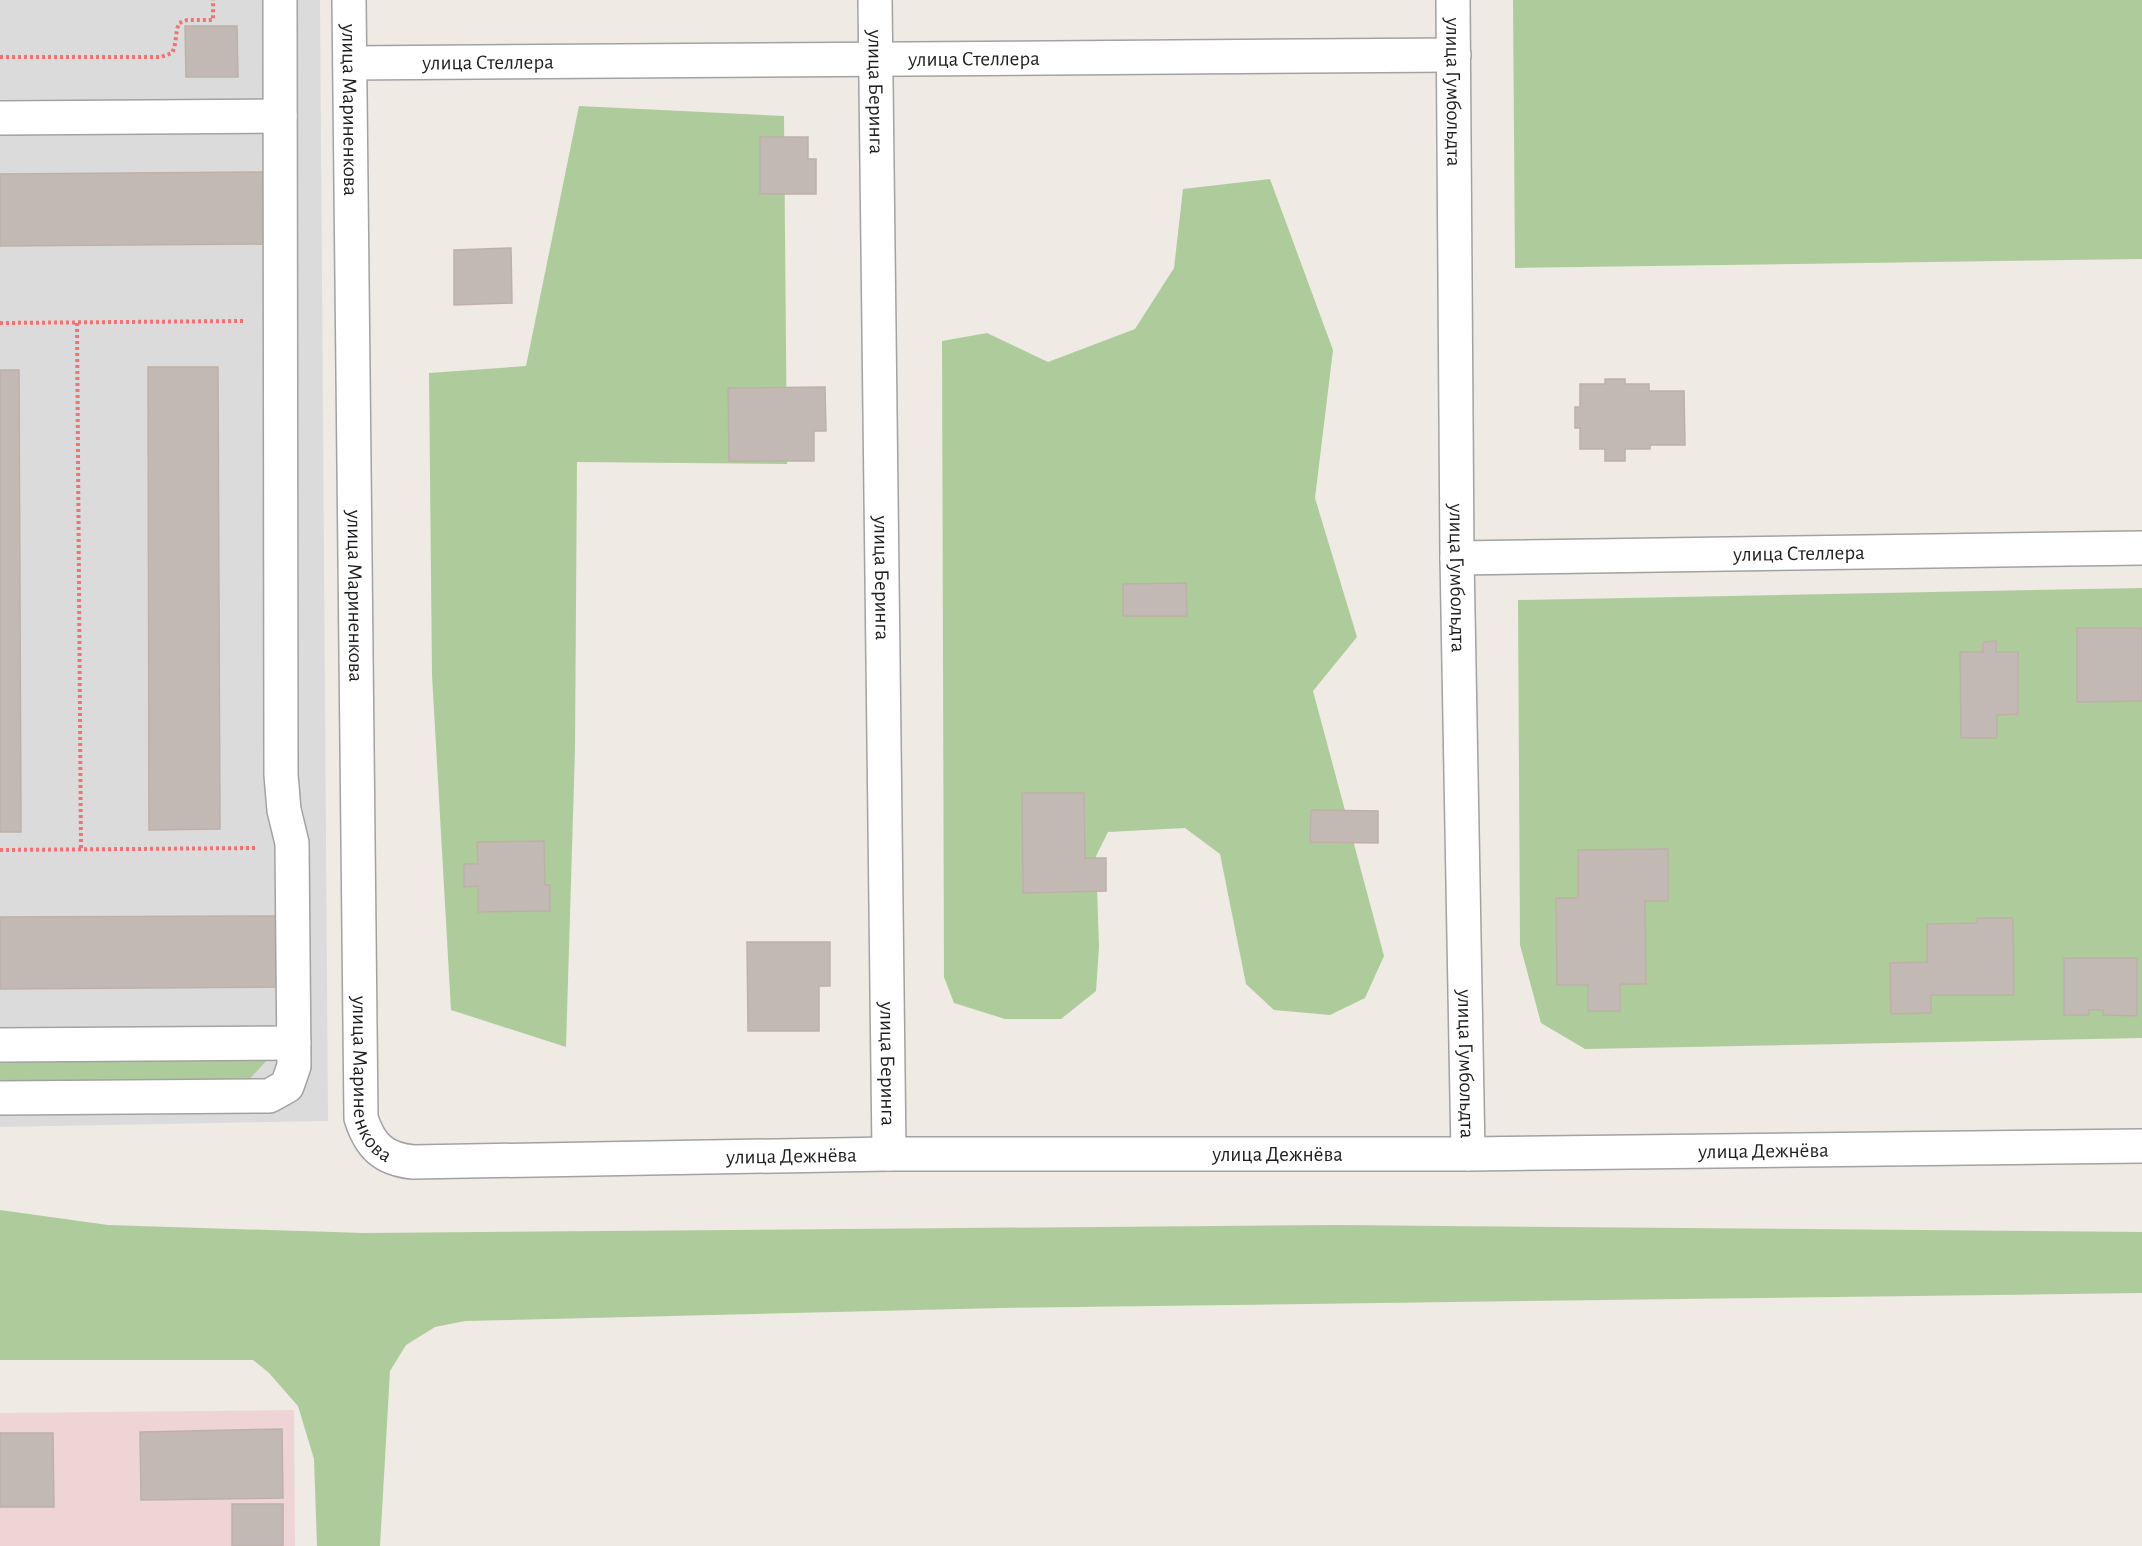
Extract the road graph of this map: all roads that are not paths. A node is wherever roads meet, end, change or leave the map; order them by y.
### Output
1 (279, 0) edge
2 (349, 0) edge
3 (875, 0) edge
4 (1453, 0) edge
5 (1454, 55) junction
6 (875, 60) junction
7 (350, 63) junction
8 (280, 116) junction
9 (0, 118) edge
10 (2142, 548) edge
11 (1457, 558) junction
12 (294, 1043) junction
13 (0, 1045) edge
14 (0, 1098) edge
15 (2142, 1146) edge
16 (889, 1154) junction
17 (1468, 1154) junction
18 (412, 1162) joint

1 - 8 street
2 - 7 street, улица Мариненкова
3 - 6 street, улица Беринга
4 - 5 street, улица Гумбольдта
5 - 6 street, улица Стеллера
5 - 11 street, улица Гумбольдта
6 - 7 street, улица Стеллера
6 - 16 street, улица Беринга
7 - 18 street, улица Мариненкова
8 - 9 street
8 - 12 street
10 - 11 street, улица Стеллера
11 - 17 street, улица Гумбольдта
12 - 13 street
12 - 14 street
15 - 17 street, улица Дежнёва
16 - 17 street, улица Дежнёва
16 - 18 street, улица Дежнёва

